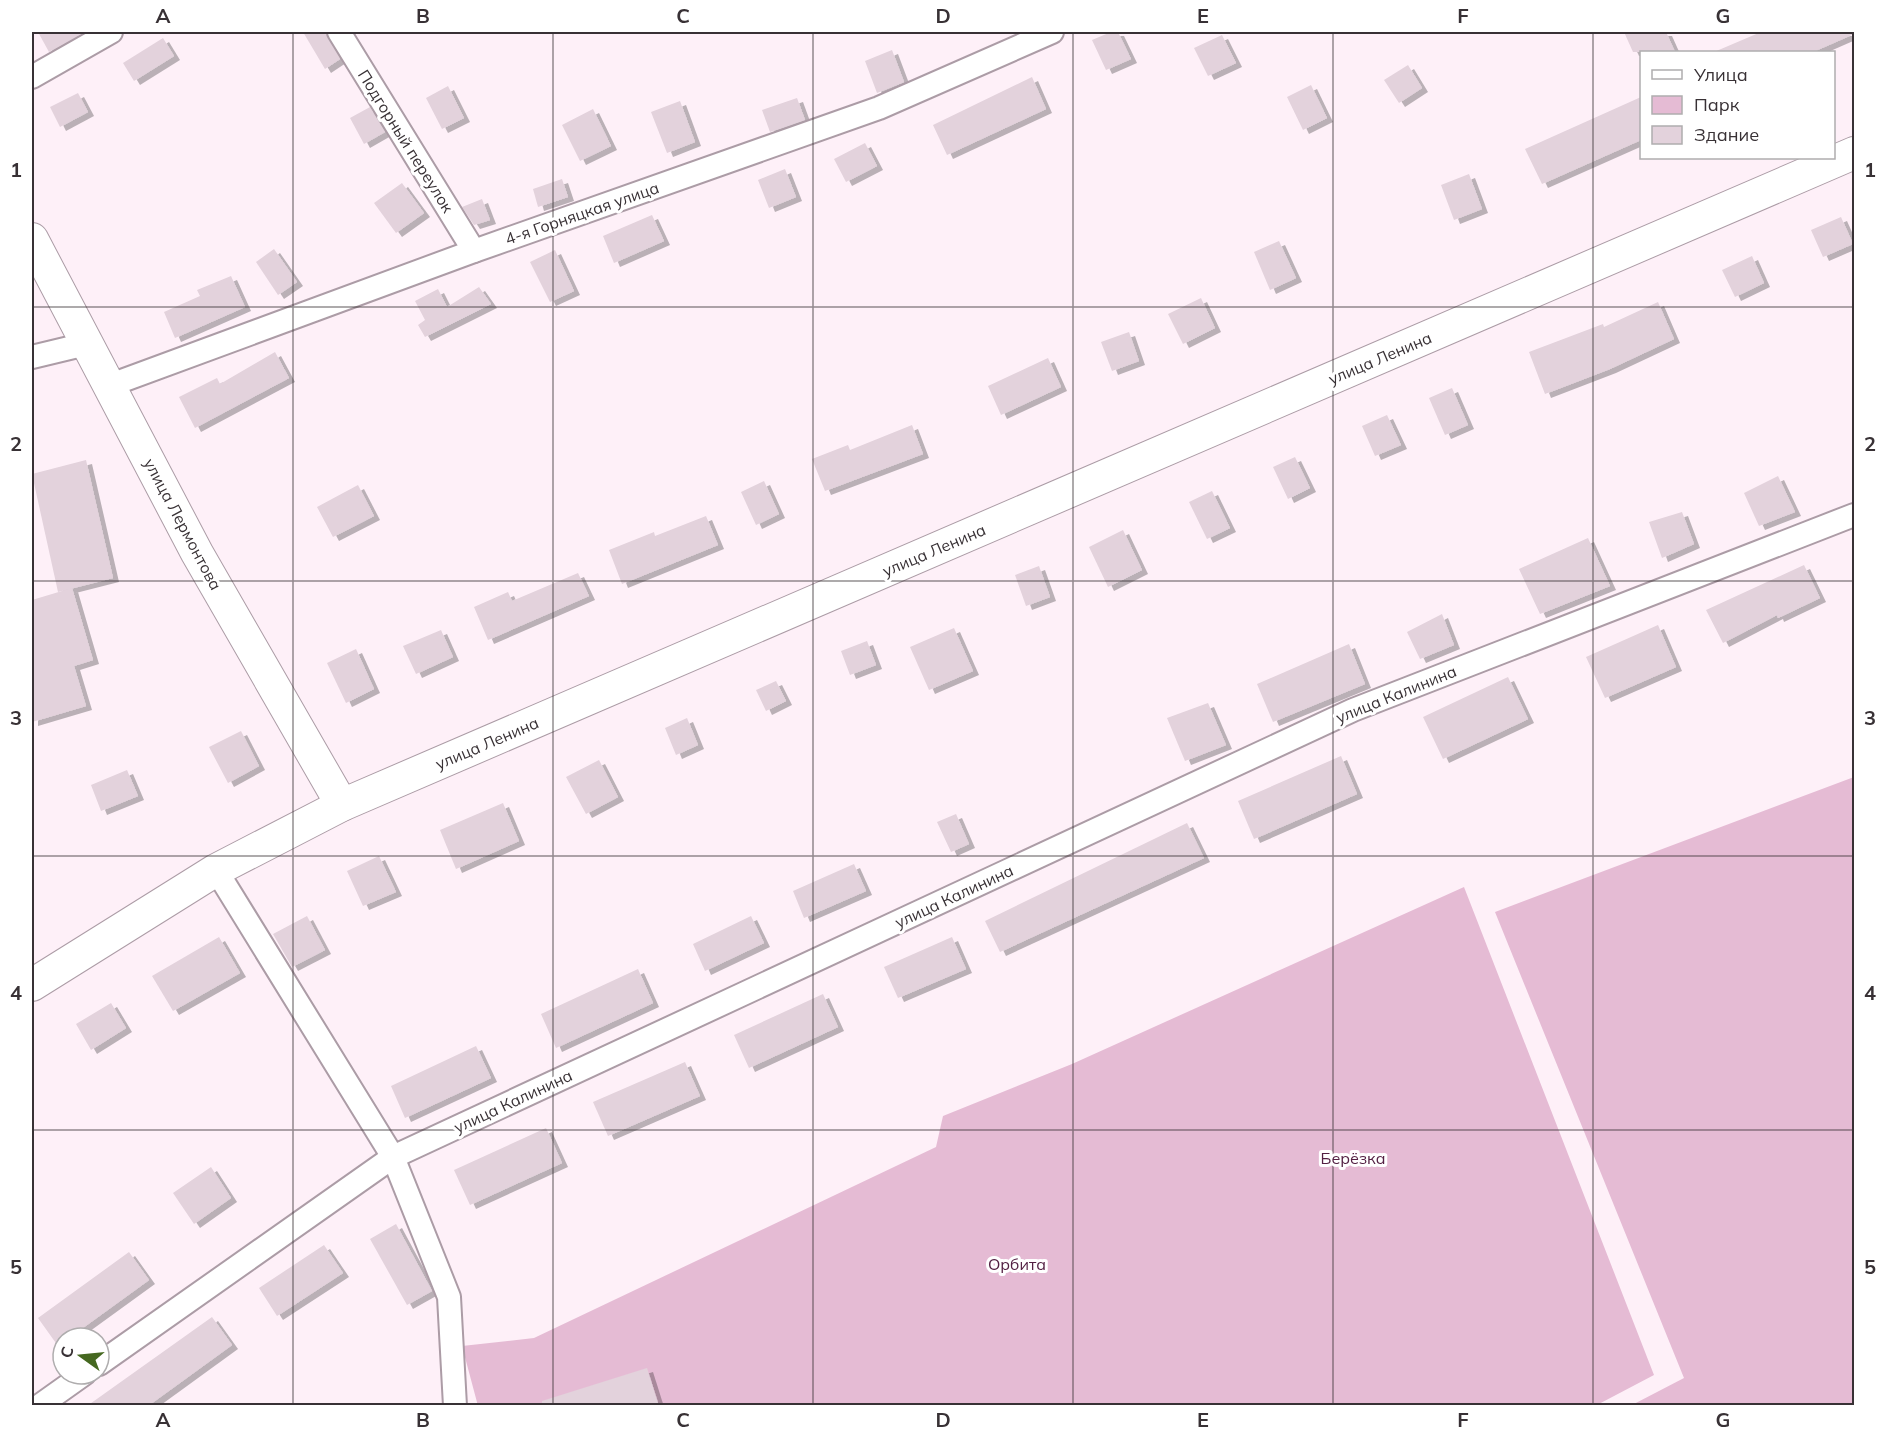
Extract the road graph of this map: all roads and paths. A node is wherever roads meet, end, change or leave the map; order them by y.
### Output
1 (111, 32) edge
2 (339, 32) edge
3 (1052, 32) edge
4 (32, 76) edge
5 (1854, 153) edge
6 (32, 239) edge
7 (474, 251) junction
8 (86, 344) junction
9 (32, 357) edge
10 (108, 386) junction
11 (1854, 515) edge
12 (342, 805) junction
13 (216, 870) junction
14 (32, 985) edge
15 (393, 1157) junction
16 (111, 1356) edge
17 (67, 1386) edge
18 (39, 1406) edge
19 (455, 1406) edge

1 - 4 street
2 - 7 street, Подгорный переулок
3 - 7 street, 4-я Горняцкая улица
5 - 12 main road, улица Ленина
6 - 8 main road, улица Лермонтова
7 - 10 street, 4-я Горняцкая улица
8 - 9 street
8 - 10 main road, улица Лермонтова
10 - 12 main road, улица Лермонтова
11 - 15 street, улица Калинина
12 - 13 main road, улица Ленина
13 - 14 main road, улица Ленина
13 - 15 street
15 - 16 street, улица Калинина
15 - 19 street
17 - 18 street

